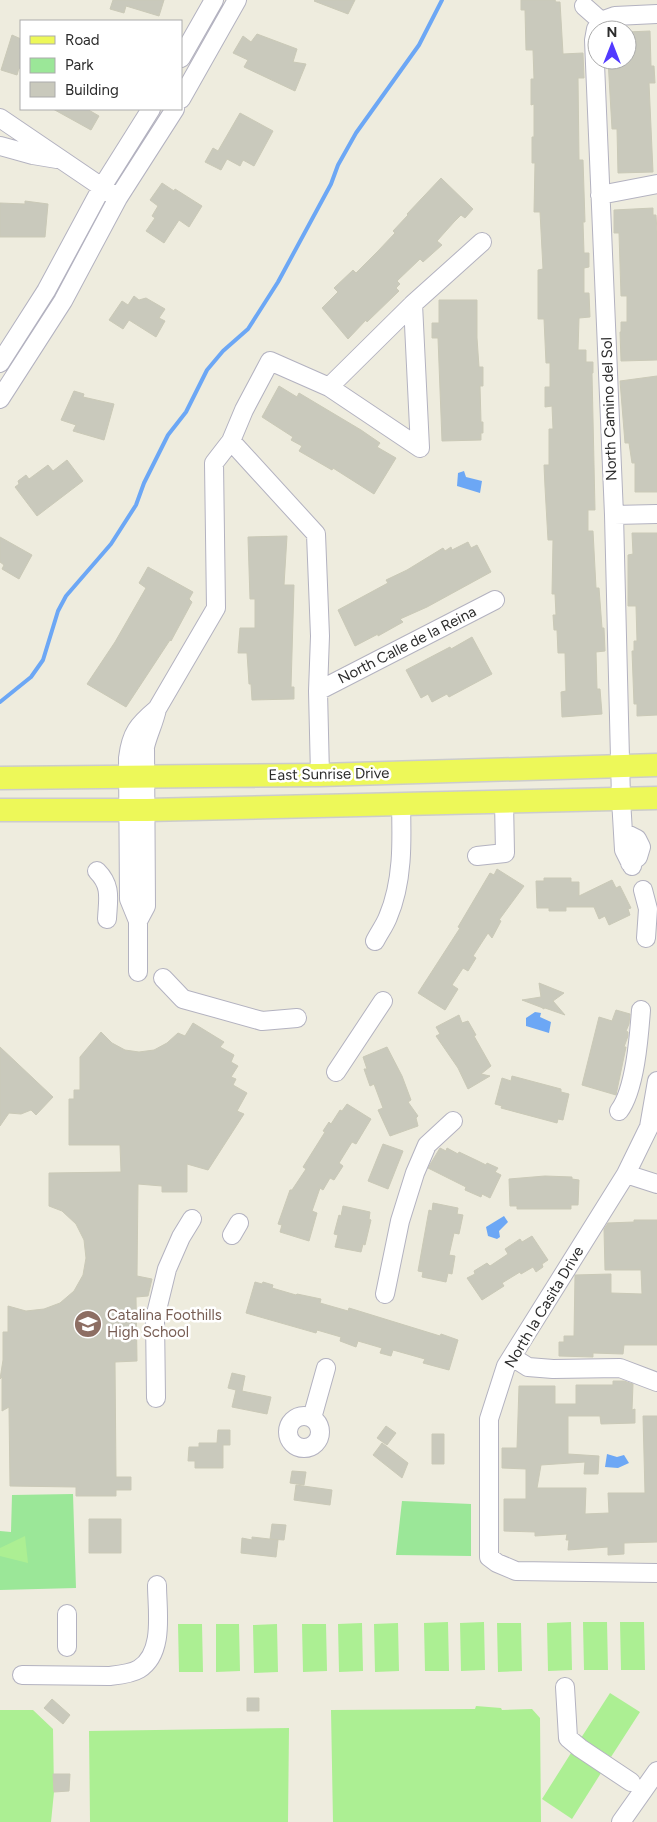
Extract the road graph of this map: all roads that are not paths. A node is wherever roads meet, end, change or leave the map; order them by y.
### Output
1 (214, 0) edge
2 (237, 0) edge
3 (584, 6) dead end
4 (657, 14) edge
5 (600, 20) edge
6 (604, 20) edge
7 (182, 56) edge
8 (595, 70) edge
9 (182, 97) edge
10 (150, 110) edge
11 (174, 110) edge
12 (0, 118) edge
13 (0, 146) edge
14 (62, 160) junction
15 (657, 184) edge
16 (102, 187) junction
17 (600, 195) junction
18 (118, 198) junction
19 (482, 242) dead end
20 (413, 304) junction
21 (0, 363) edge
22 (329, 388) junction
23 (0, 399) edge
24 (231, 441) junction
25 (657, 514) edge
26 (614, 515) junction
27 (495, 600) dead end
28 (318, 691) junction
29 (657, 765) edge
30 (620, 766) junction
31 (320, 775) junction
32 (138, 777) junction
33 (0, 778) edge
34 (657, 798) edge
35 (621, 799) junction
36 (504, 802) junction
37 (401, 805) junction
38 (0, 810) edge
39 (138, 810) junction
40 (477, 856) dead end
41 (631, 865) dead end
42 (97, 871) dead end
43 (644, 890) dead end
44 (107, 919) dead end
45 (646, 938) dead end
46 (375, 941) dead end
47 (138, 972) dead end
48 (163, 978) dead end
49 (383, 1001) dead end
50 (641, 1010) dead end
51 (297, 1018) dead end
52 (336, 1072) dead end
53 (657, 1081) edge
54 (619, 1111) dead end
55 (453, 1121) dead end
56 (626, 1174) junction
57 (657, 1184) edge
58 (192, 1219) dead end
59 (385, 1294) dead end
60 (512, 1357) junction
61 (326, 1368) dead end
62 (657, 1382) edge
63 (156, 1398) dead end
64 (312, 1418) dead end
65 (657, 1573) edge
66 (157, 1585) dead end
67 (67, 1614) dead end
68 (67, 1647) dead end
69 (22, 1675) dead end
70 (565, 1687) dead end
71 (657, 1771) edge
72 (631, 1782) dead end
73 (621, 1822) edge

1 - 7 street
2 - 9 street
3 - 5 street
4 - 6 street
8 - 17 street, North Camino del Sol
10 - 16 street
11 - 18 street
12 - 14 street
13 - 14 street
14 - 16 street
15 - 17 street
16 - 18 street
16 - 21 street
17 - 26 street, North Camino del Sol
18 - 23 street
19 - 20 street
20 - 22 street
20 - 22 street
22 - 24 street
24 - 28 street, North Calle de la Reina
24 - 32 street
25 - 26 street
26 - 30 street, North Camino del Sol
27 - 28 street, North Calle de la Reina
28 - 31 street, North Calle de la Reina
29 - 30 main road, East Sunrise Drive
30 - 31 main road, East Sunrise Drive
30 - 35 street, North Camino del Sol
31 - 32 main road, East Sunrise Drive
32 - 33 main road, East Sunrise Drive
32 - 39 street
34 - 35 main road
35 - 36 main road
35 - 41 street, North Camino del Sol
36 - 37 main road
36 - 40 street
37 - 39 main road
37 - 46 street
38 - 39 main road
39 - 47 street
42 - 44 street
43 - 45 street
48 - 51 street
49 - 52 street
50 - 54 street
53 - 56 street, North la Casita Drive
55 - 59 street
56 - 57 street
56 - 60 street, North la Casita Drive
58 - 63 street
60 - 62 street
60 - 65 street, North la Casita Drive
61 - 64 street
66 - 69 street
67 - 68 street
70 - 72 street
71 - 73 street

